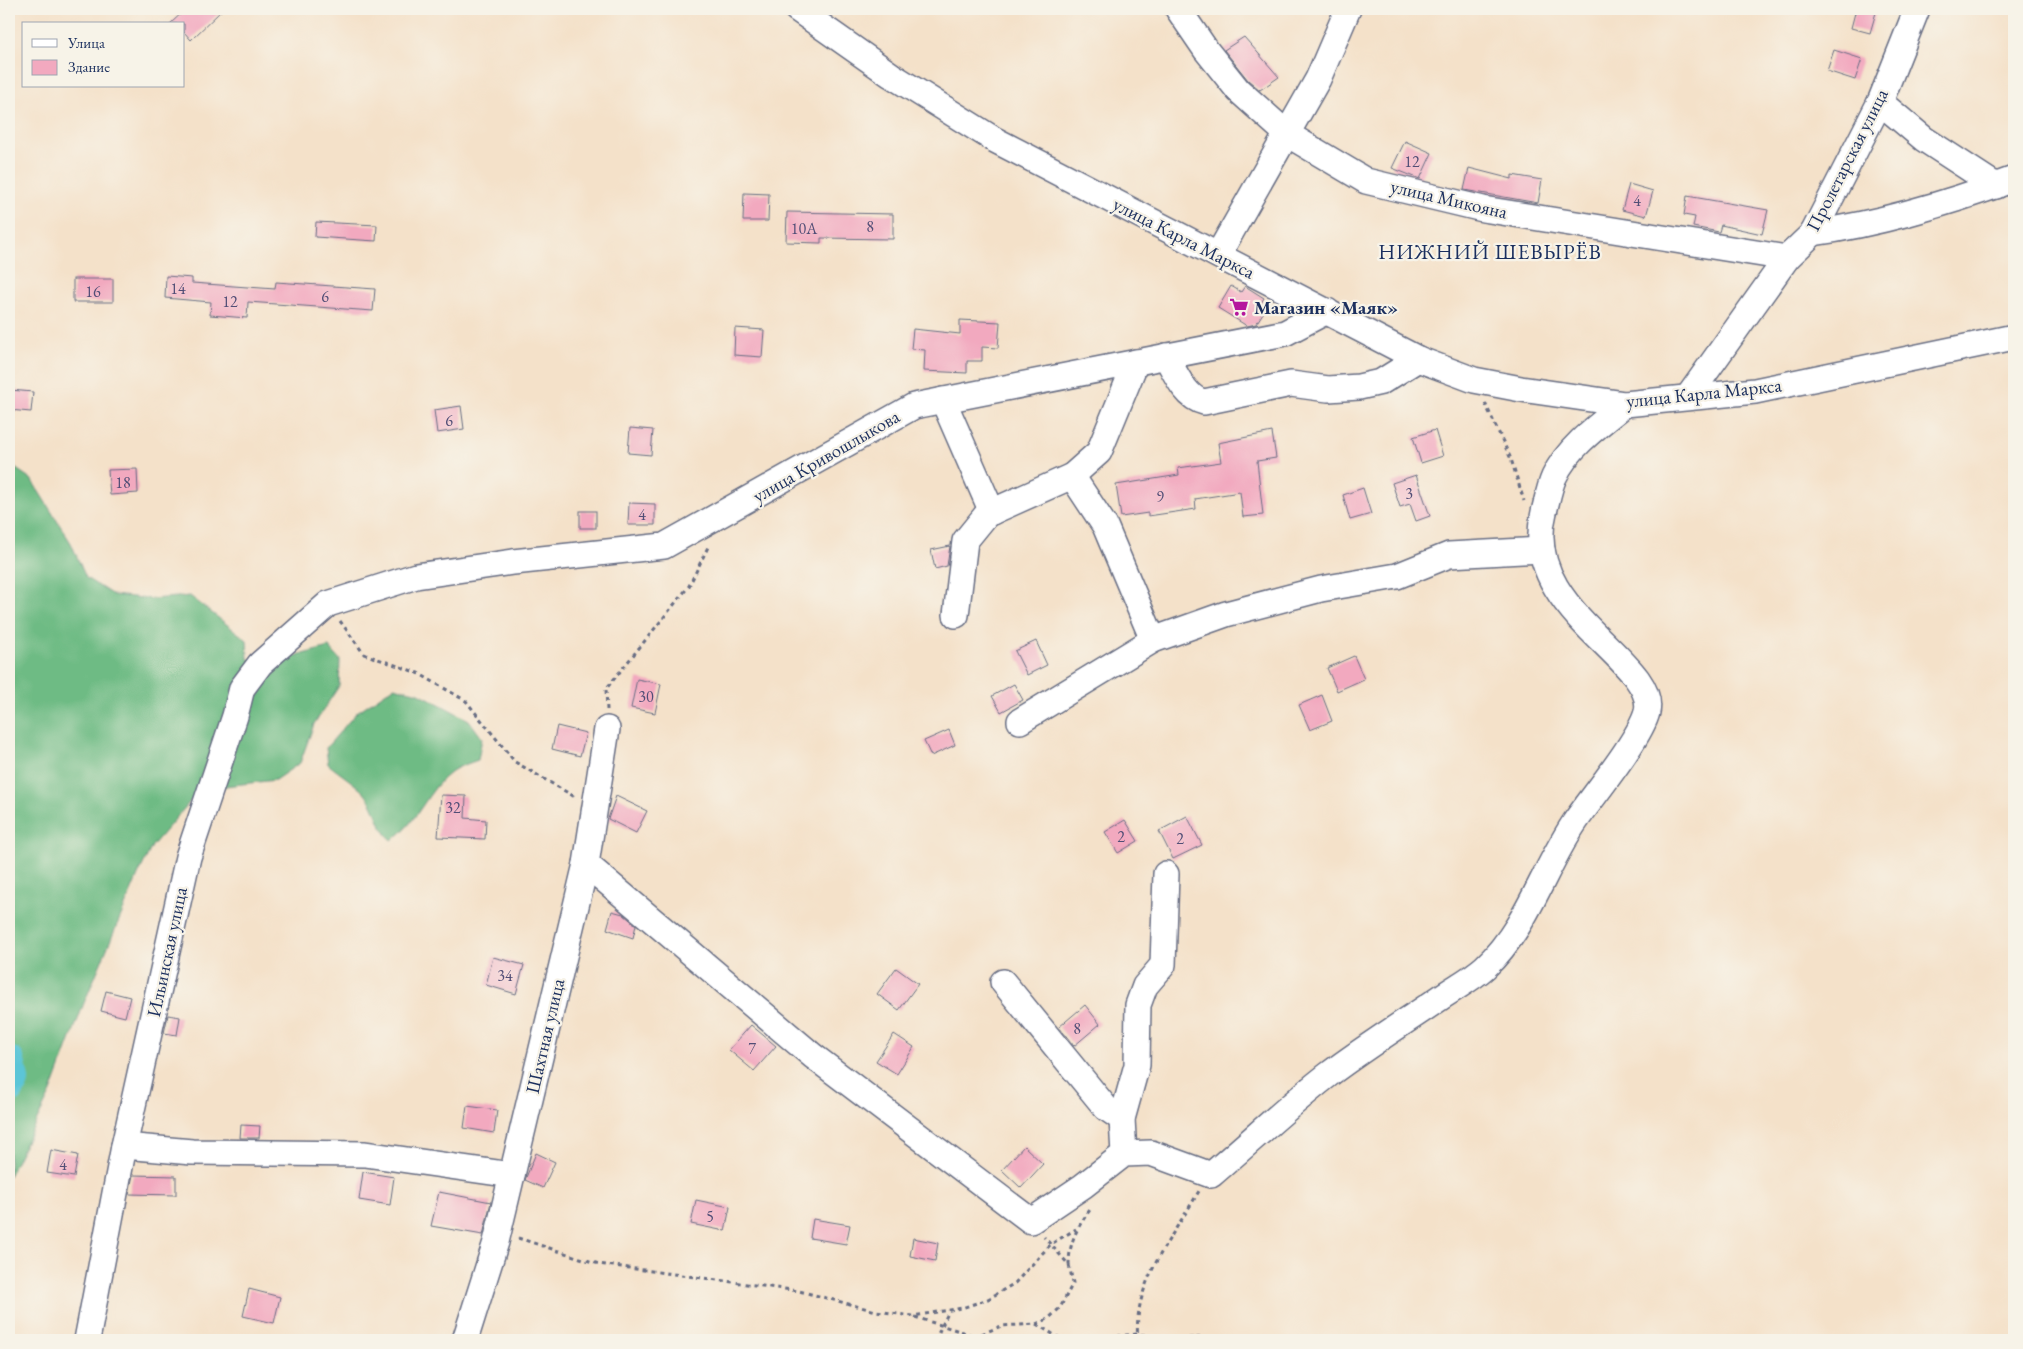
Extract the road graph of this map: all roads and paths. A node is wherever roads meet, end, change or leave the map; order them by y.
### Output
1 (797, 9) edge
2 (1178, 9) edge
3 (1348, 9) edge
4 (1917, 9) edge
5 (1880, 102) junction
6 (1287, 134) junction
7 (2005, 182) edge
8 (1813, 232) junction
9 (1218, 255) junction
10 (1787, 258) junction
11 (1327, 311) junction
12 (2014, 337) edge
13 (1166, 356) junction
14 (1418, 359) junction
15 (1136, 362) junction
16 (1474, 380) junction
17 (1688, 397) junction
18 (943, 400) junction
19 (1625, 404) junction
20 (1072, 476) junction
21 (992, 512) junction
22 (725, 513) junction
23 (1541, 540) junction
24 (328, 604) junction
25 (956, 615) dead end
26 (1153, 640) junction
27 (1020, 720) dead end
28 (608, 729) joint
29 (595, 808) junction
30 (586, 864) junction
31 (1166, 874) dead end
32 (1003, 982) dead end
33 (1122, 1119) junction
34 (124, 1146) junction
35 (1124, 1154) junction
36 (512, 1175) junction
37 (1211, 1175) junction
38 (1093, 1206) dead end
39 (1031, 1221) junction
40 (1076, 1229) junction
41 (499, 1232) junction
42 (1051, 1244) junction
43 (1069, 1265) junction
44 (950, 1310) junction
45 (913, 1316) junction
46 (1036, 1324) junction
47 (942, 1326) junction
48 (1137, 1334) junction
49 (975, 1336) junction
50 (87, 1340) edge
51 (465, 1340) edge
52 (935, 1340) edge
53 (967, 1340) edge
54 (988, 1340) edge
55 (1063, 1340) edge
56 (1110, 1340) edge
57 (1138, 1340) edge
58 (1297, 1340) edge

1 - 9 street, улица Карла Маркса
2 - 6 street, улица Микояна
3 - 6 street
4 - 5 street, Пролетарская улица
5 - 7 street
5 - 8 street, Пролетарская улица
6 - 9 street
6 - 10 street, улица Микояна
7 - 8 street
8 - 10 street, Пролетарская улица
9 - 11 street, улица Карла Маркса
10 - 17 street, Пролетарская улица
11 - 13 street, улица Кривошлыкова
11 - 14 street, улица Карла Маркса
12 - 17 street, улица Карла Маркса
13 - 14 street
13 - 15 street, улица Кривошлыкова
14 - 16 street, улица Карла Маркса
15 - 18 street, улица Кривошлыкова
15 - 20 street
16 - 19 street, улица Карла Маркса
16 - 23 path
17 - 19 street, улица Карла Маркса
18 - 21 street
18 - 22 street, улица Кривошлыкова
19 - 23 street
20 - 21 street
20 - 26 street
21 - 25 street
22 - 24 street, улица Кривошлыкова
22 - 28 path
23 - 26 street
23 - 37 street
24 - 29 path
24 - 34 street, Ильинская улица
26 - 27 street
28 - 29 street, Шахтная улица
29 - 30 street, Шахтная улица
30 - 36 street, Шахтная улица
30 - 39 street
31 - 33 street
32 - 33 street
33 - 35 street
34 - 36 street
34 - 50 street, Ильинская улица
35 - 37 street
35 - 39 street
36 - 41 street, Шахтная улица
37 - 48 path
38 - 40 path
39 - 42 path
40 - 42 path
40 - 43 path
41 - 45 path
41 - 51 street, Шахтная улица
42 - 43 path
42 - 44 path
43 - 46 path
44 - 45 path
44 - 47 path
45 - 47 path
46 - 49 path
46 - 55 path
47 - 49 path
47 - 52 path
48 - 56 path
48 - 57 path
48 - 58 path
49 - 53 path
49 - 54 path

